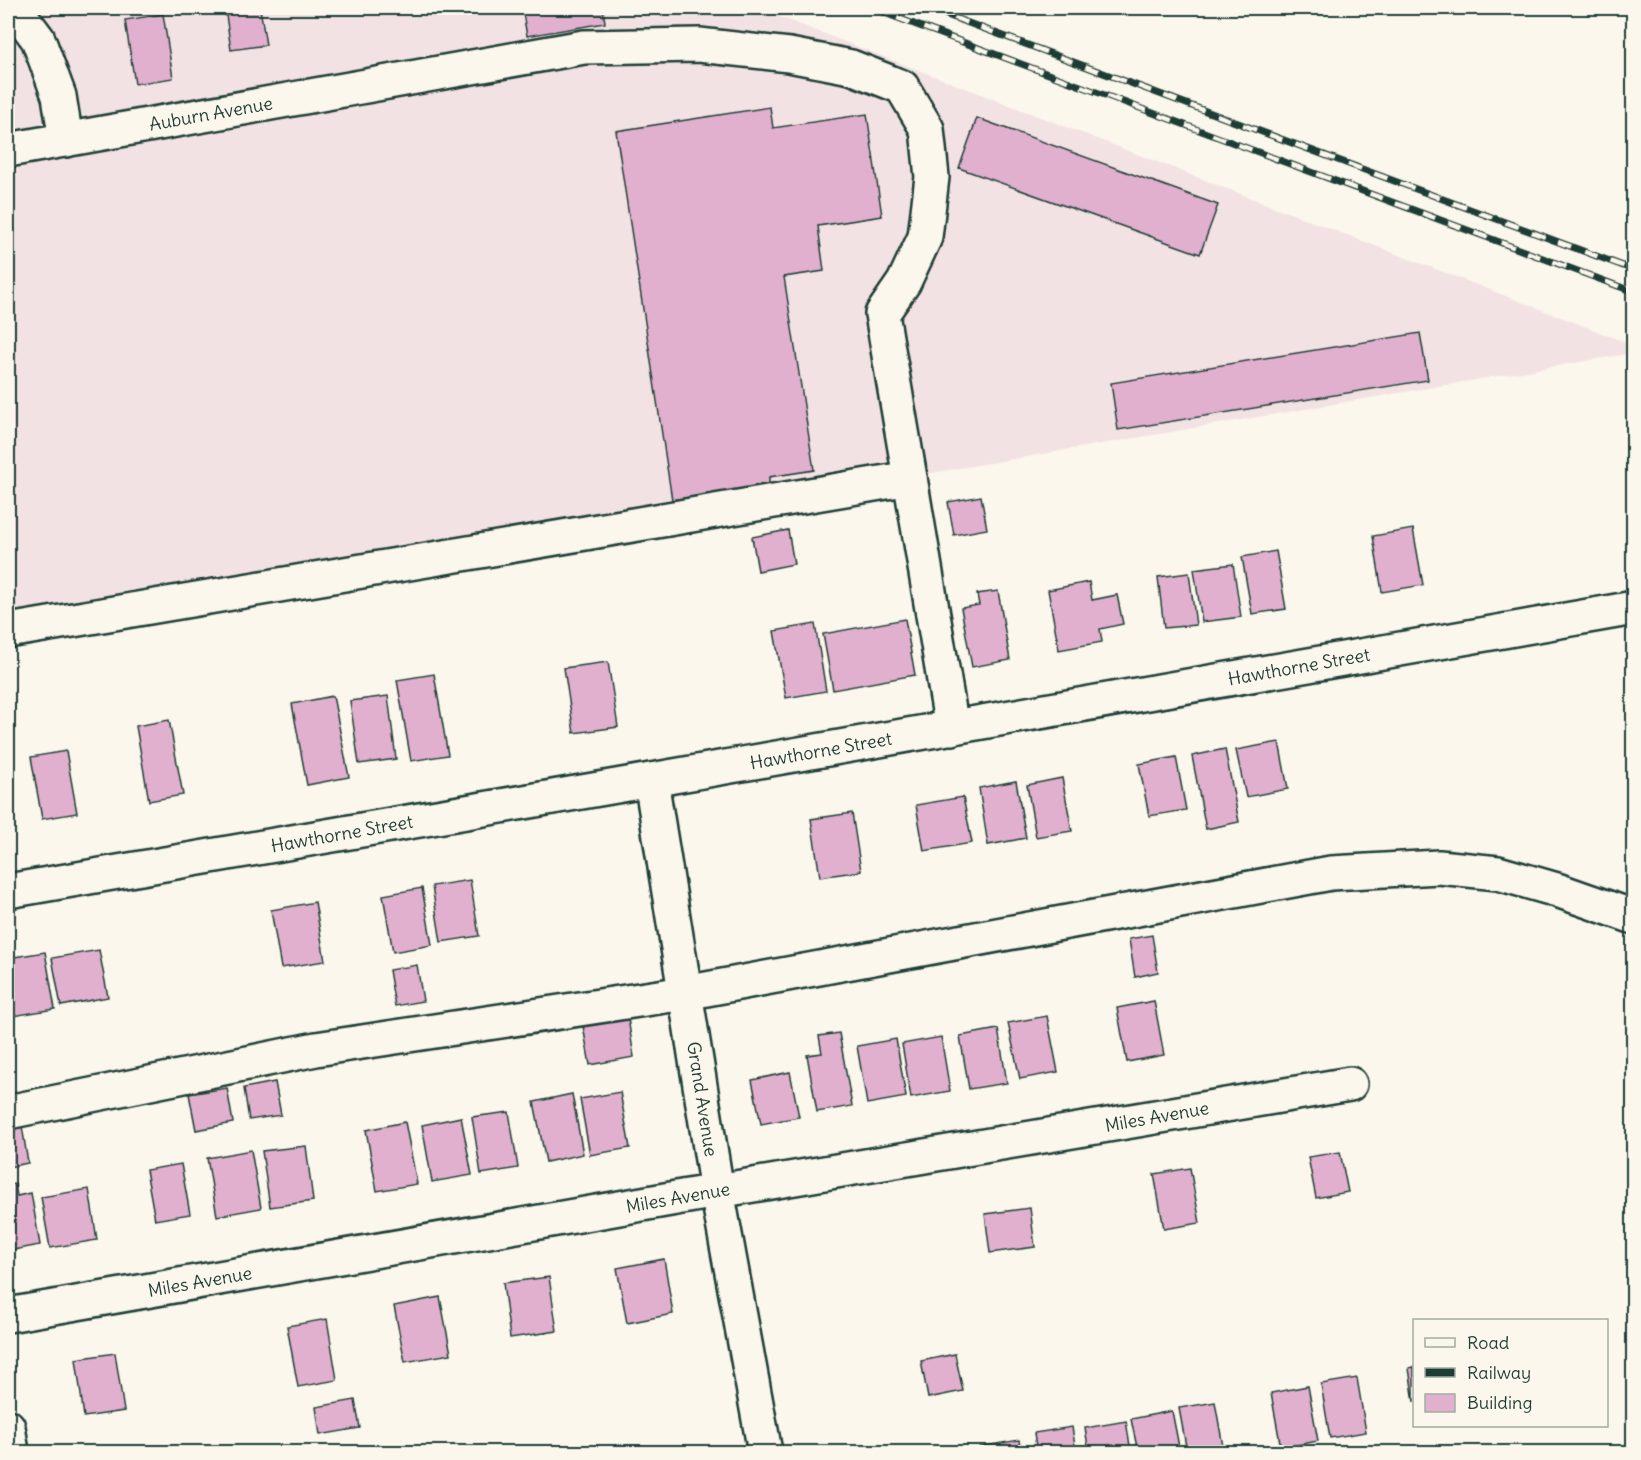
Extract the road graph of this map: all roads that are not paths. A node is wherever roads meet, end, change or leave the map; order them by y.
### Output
1 (13, 8) edge
2 (66, 140) junction
3 (8, 150) edge
4 (910, 478) junction
5 (1634, 608) edge
6 (8, 631) edge
7 (952, 728) junction
8 (651, 780) junction
9 (8, 891) edge
10 (1634, 918) edge
11 (685, 993) junction
12 (1350, 1084) dead end
13 (8, 1112) edge
14 (717, 1191) junction
15 (8, 1316) edge
16 (8, 1427) edge
17 (12, 1452) edge
18 (765, 1452) edge

1 - 2 street
2 - 3 street, Auburn Avenue
2 - 4 street, Auburn Avenue
4 - 6 street
4 - 7 street, Auburn Avenue
5 - 7 street, Hawthorne Street
7 - 8 street, Hawthorne Street
8 - 9 street, Hawthorne Street
8 - 11 street, Grand Avenue
10 - 11 street
11 - 13 street
11 - 14 street, Grand Avenue
12 - 14 street, Miles Avenue
14 - 15 street, Miles Avenue
14 - 18 street, Grand Avenue
16 - 17 street

